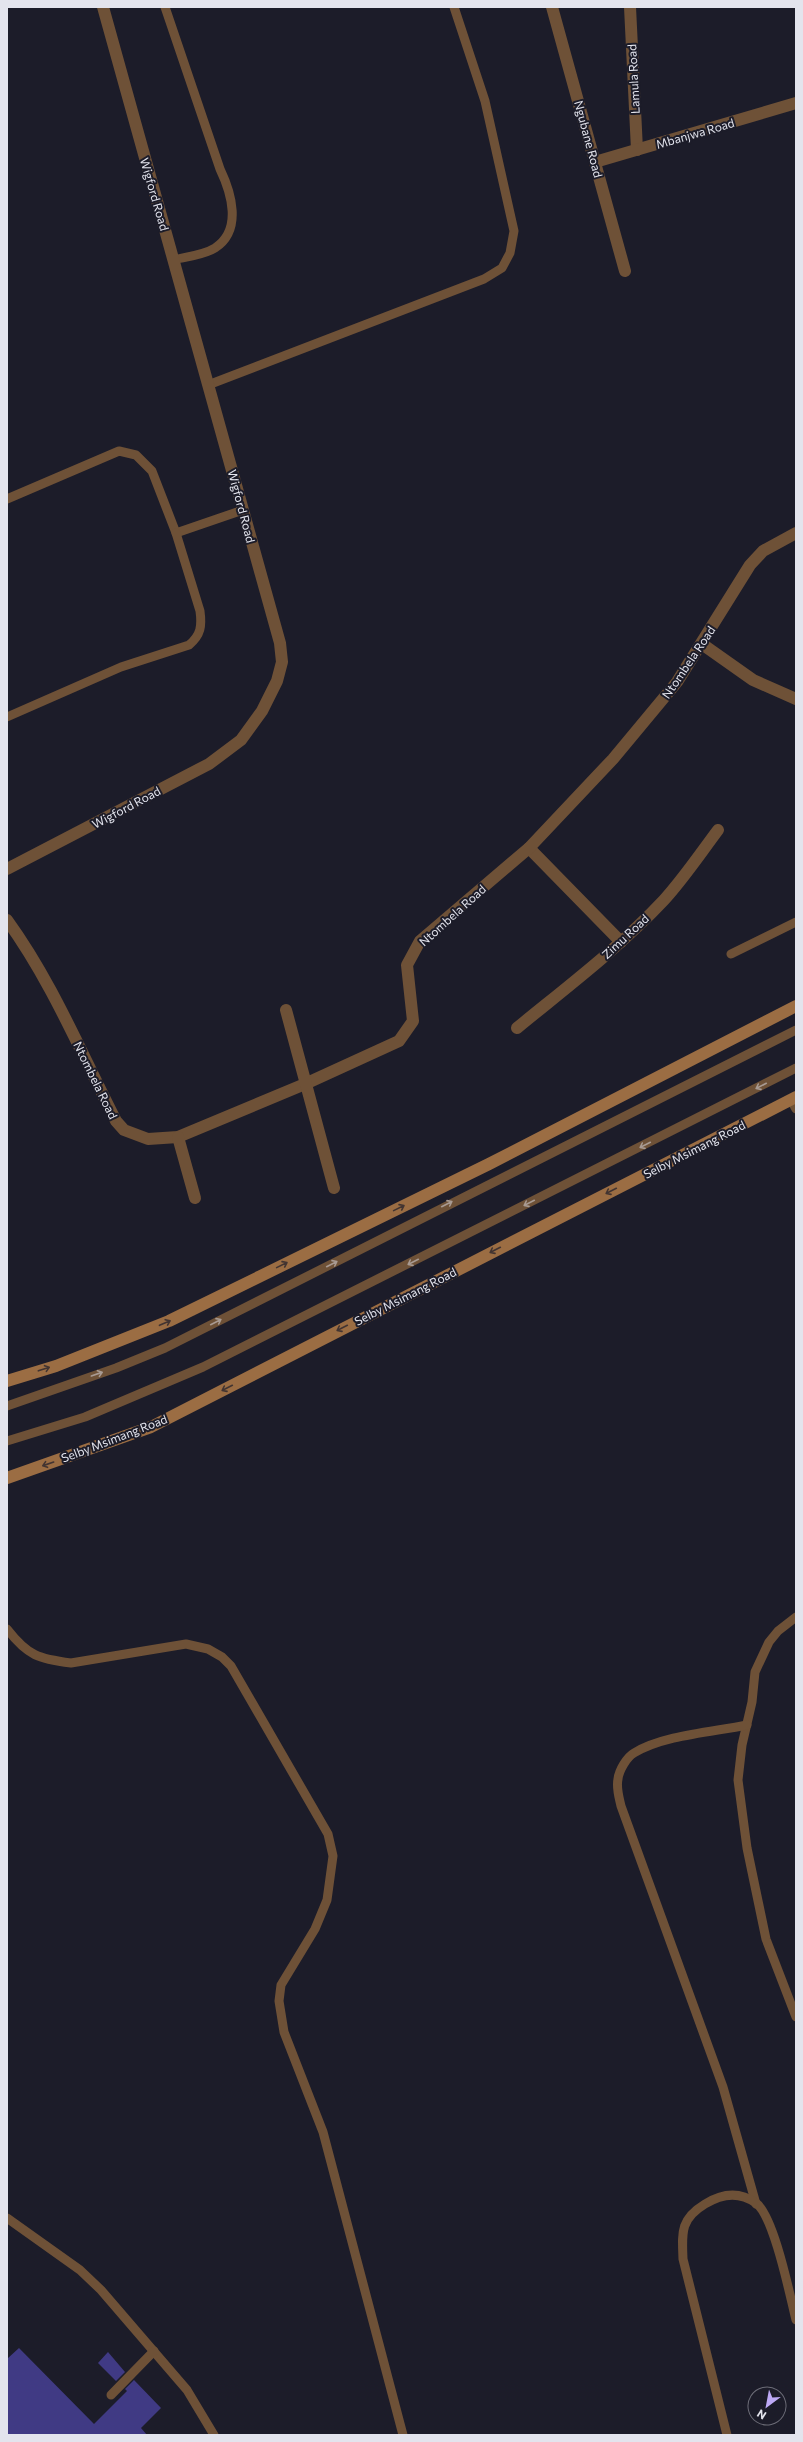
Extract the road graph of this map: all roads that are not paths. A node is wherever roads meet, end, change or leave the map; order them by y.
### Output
1 (103, 7) edge
2 (165, 7) edge
3 (454, 7) edge
4 (552, 7) edge
5 (630, 7) edge
6 (796, 103) edge
7 (637, 150) junction
8 (595, 162) junction
9 (173, 260) junction
10 (625, 271) dead end
11 (208, 385) junction
12 (7, 499) edge
13 (243, 510) junction
14 (176, 533) junction
15 (796, 533) edge
16 (702, 644) junction
17 (796, 700) edge
18 (7, 717) edge
19 (718, 830) dead end
20 (529, 848) junction
21 (7, 869) edge
22 (7, 920) edge
23 (796, 922) edge
24 (621, 942) junction
25 (731, 954) dead end
26 (796, 1006) edge
27 (286, 1010) dead end
28 (518, 1028) dead end
29 (796, 1030) edge
30 (796, 1068) edge
31 (305, 1084) junction
32 (794, 1102) edge
33 (178, 1137) junction
34 (334, 1188) dead end
35 (195, 1198) dead end
36 (7, 1381) edge
37 (7, 1406) edge
38 (7, 1441) edge
39 (7, 1478) edge
40 (796, 1617) edge
41 (7, 1630) edge
42 (747, 1725) junction
43 (796, 2017) edge
44 (756, 2204) junction
45 (7, 2218) edge
46 (796, 2320) edge
47 (154, 2351) junction
48 (110, 2395) dead end
49 (214, 2435) edge
50 (403, 2435) edge
51 (727, 2435) edge

1 - 9 street, Wigford Road
2 - 9 lane
3 - 11 lane
4 - 8 street, Ngubane Road
5 - 7 street, Lamula Road
6 - 7 street, Mbanjwa Road
7 - 8 street, Mbanjwa Road
8 - 10 street, Ngubane Road
9 - 11 street, Wigford Road
11 - 13 street, Wigford Road
12 - 14 lane
13 - 14 lane
13 - 21 street, Wigford Road
14 - 18 lane
15 - 16 street, Ntombela Road
16 - 17 street
16 - 20 street, Ntombela Road
19 - 24 street, Zimu Road
20 - 24 street
20 - 31 street, Ntombela Road
22 - 33 street, Ntombela Road
23 - 25 lane
24 - 28 street, Zimu Road
36 -> 26 main road
27 - 31 street
37 -> 29 lane
30 -> 38 lane
31 - 33 street, Ntombela Road
31 - 34 street
32 -> 39 main road, Selby Msimang Road
33 - 35 street
40 - 42 lane
41 - 50 lane
42 - 43 lane
42 - 44 lane
44 - 46 lane
44 - 51 lane
45 - 47 lane
47 - 48 lane
47 - 49 lane

